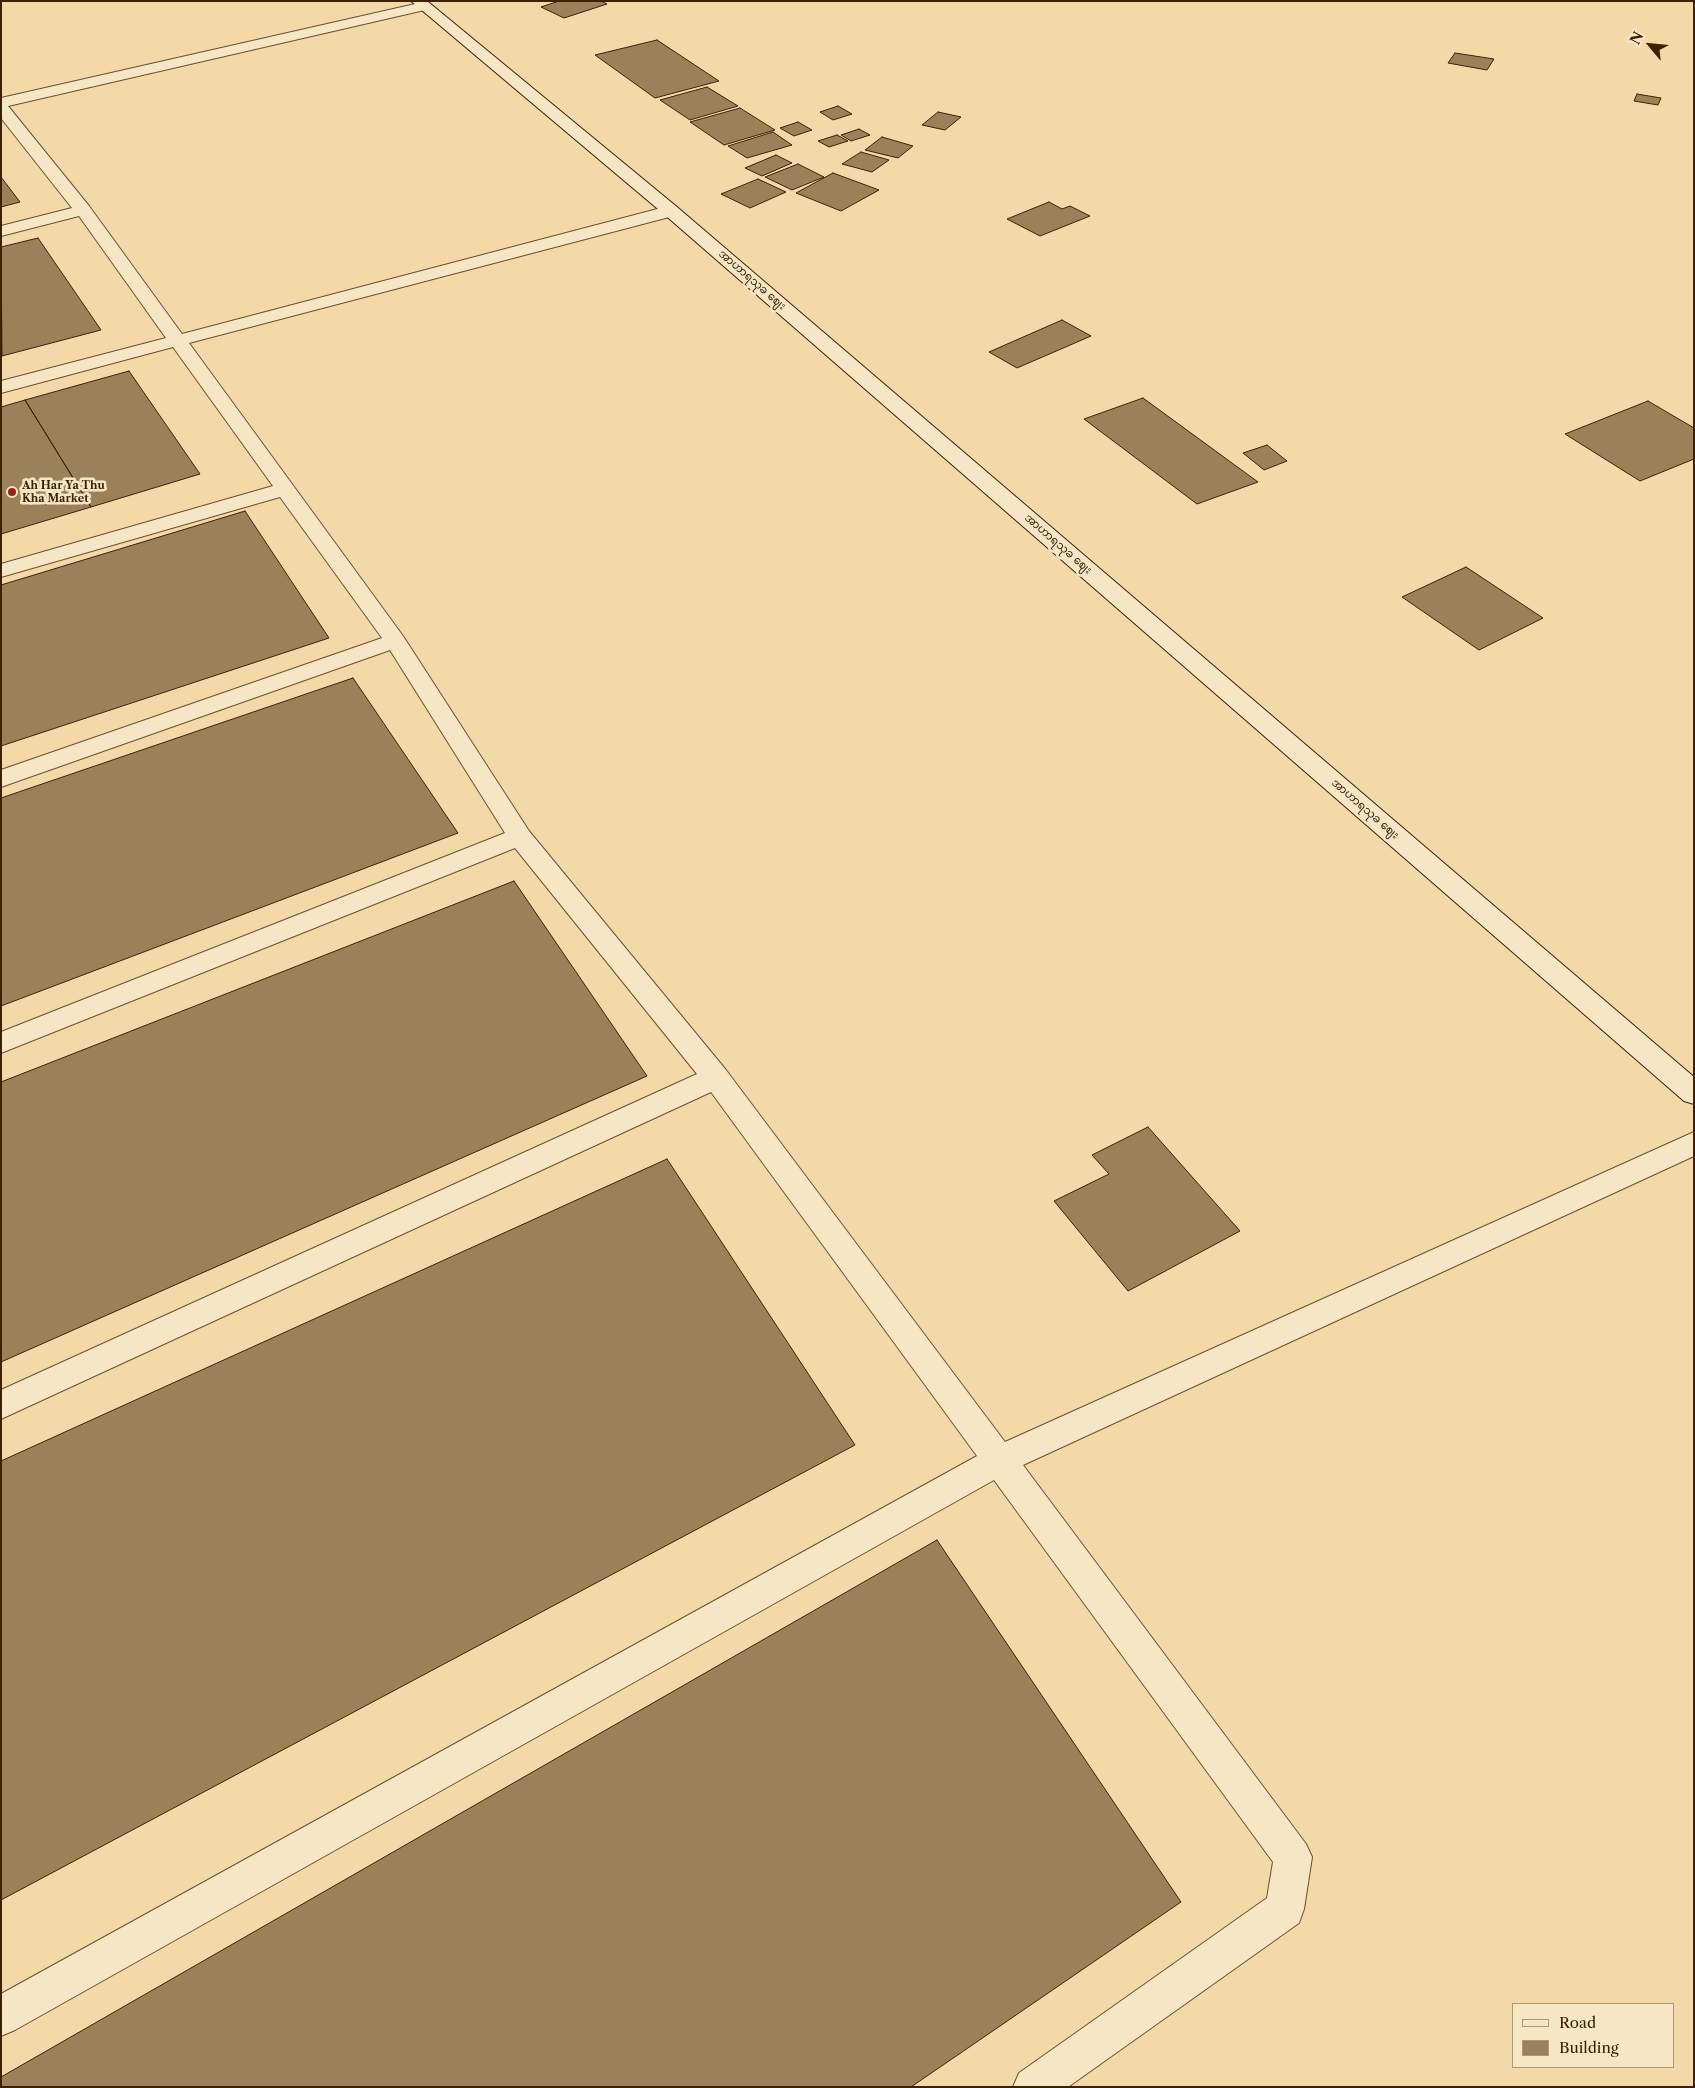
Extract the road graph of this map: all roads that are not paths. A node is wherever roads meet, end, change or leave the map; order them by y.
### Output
1 (421, 4) edge
2 (1, 102) edge
3 (1, 108) edge
4 (84, 210) junction
5 (672, 211) junction
6 (1, 231) edge
7 (178, 341) junction
8 (1, 387) edge
9 (285, 489) junction
10 (1, 570) edge
11 (395, 641) junction
12 (1, 779) edge
13 (520, 837) junction
14 (1, 1043) edge
15 (716, 1078) junction
16 (1694, 1093) edge
17 (1694, 1142) edge
18 (1, 1405) edge
19 (1000, 1460) junction
20 (1, 2016) edge
21 (1033, 2087) edge

1 - 2 street
1 - 5 street, အာဟာရသုခ ဈေး
3 - 4 street
4 - 6 street
4 - 7 street
5 - 7 street
5 - 16 street, အာဟာရသုခ ဈေး
7 - 8 street
7 - 9 street
9 - 10 street
9 - 11 street
11 - 12 street
11 - 13 street
13 - 14 street
13 - 15 street
15 - 18 street
15 - 19 street
17 - 19 street
19 - 20 street
19 - 21 street

